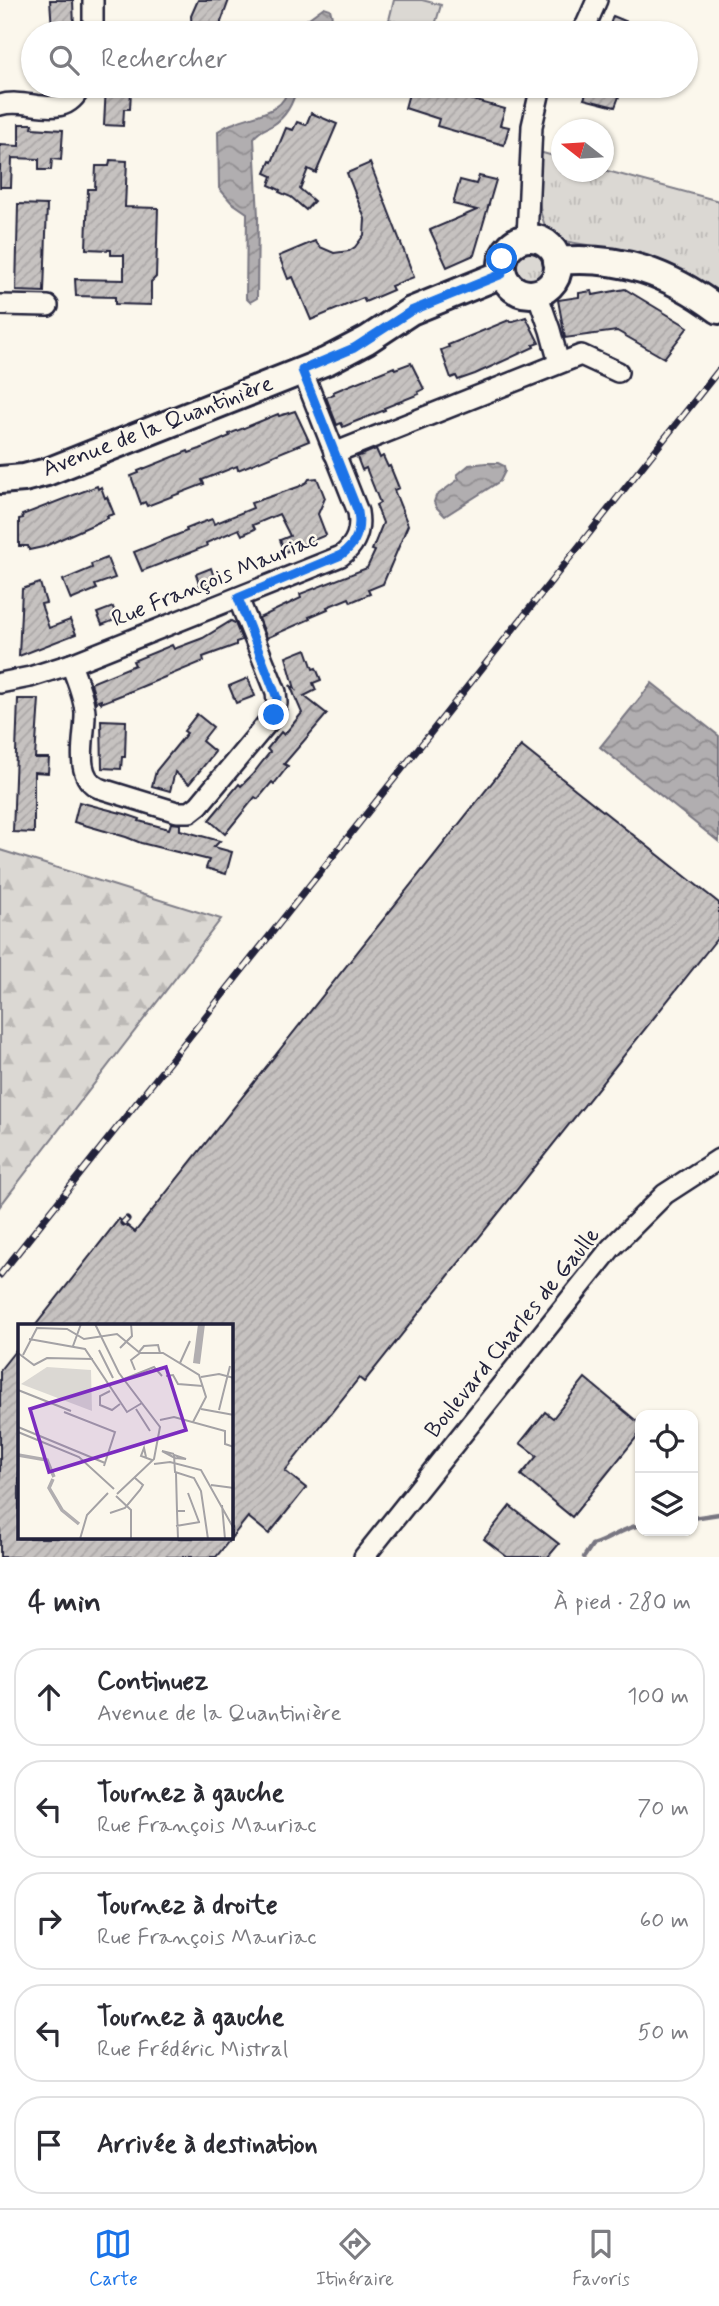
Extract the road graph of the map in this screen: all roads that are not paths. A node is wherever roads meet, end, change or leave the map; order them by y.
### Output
1 (93, 0) edge
2 (597, 0) edge
3 (93, 21) edge
4 (588, 21) edge
5 (72, 98) edge
6 (538, 98) edge
7 (0, 105) edge
8 (527, 238) junction
9 (557, 261) junction
10 (502, 274) junction
11 (537, 293) junction
12 (0, 305) edge
13 (48, 306) dead end
14 (719, 310) edge
15 (559, 363) junction
16 (302, 370) junction
17 (618, 372) dead end
18 (334, 453) junction
19 (0, 480) edge
20 (238, 598) junction
21 (71, 664) junction
22 (0, 683) edge
23 (719, 1159) edge
24 (364, 1557) edge

1 - 3 street
2 - 4 street
5 - 7 street
6 - 8 street
8 - 9 street
8 - 10 street
9 - 11 street
9 - 14 street
10 - 11 street
10 - 16 street, Avenue de la Quantinière
11 - 15 street
12 - 13 street
15 - 17 street
15 - 18 street
16 - 18 street, Rue François Mauriac
16 - 19 street, Avenue de la Quantinière
18 - 20 street, Rue François Mauriac
20 - 21 street, Rue François Mauriac
20 - 21 street
21 - 22 street, Rue François Mauriac
23 - 24 street, Boulevard Charles de Gaulle

